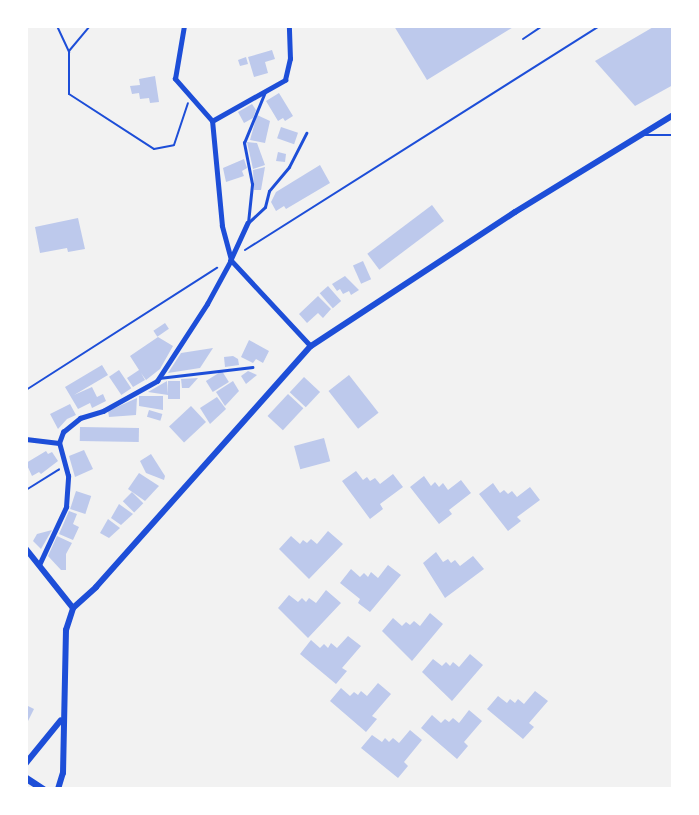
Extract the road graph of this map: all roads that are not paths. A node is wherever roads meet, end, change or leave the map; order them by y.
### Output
1 (184, 26) edge
2 (289, 26) edge
3 (265, 91) junction
4 (673, 115) edge
5 (212, 121) junction
6 (306, 134) dead end
7 (639, 135) junction
8 (673, 135) edge
9 (248, 223) junction
10 (231, 260) junction
11 (311, 346) junction
12 (252, 367) dead end
13 (159, 378) junction
14 (26, 439) edge
15 (59, 443) junction
16 (26, 549) edge
17 (39, 565) junction
18 (73, 608) junction
19 (62, 718) junction
20 (26, 763) edge
21 (26, 778) edge
22 (43, 789) edge
23 (58, 789) edge

1 - 5 street
2 - 3 street
3 - 5 street
3 - 9 lane
4 - 7 street
5 - 10 street
6 - 9 lane
7 - 8 lane
7 - 11 street
9 - 10 street
10 - 11 street
10 - 13 street
11 - 18 street
12 - 13 lane
13 - 15 street
14 - 15 street
15 - 17 street
16 - 17 street
17 - 18 street
18 - 19 street
19 - 20 street
19 - 23 street
21 - 22 main road

